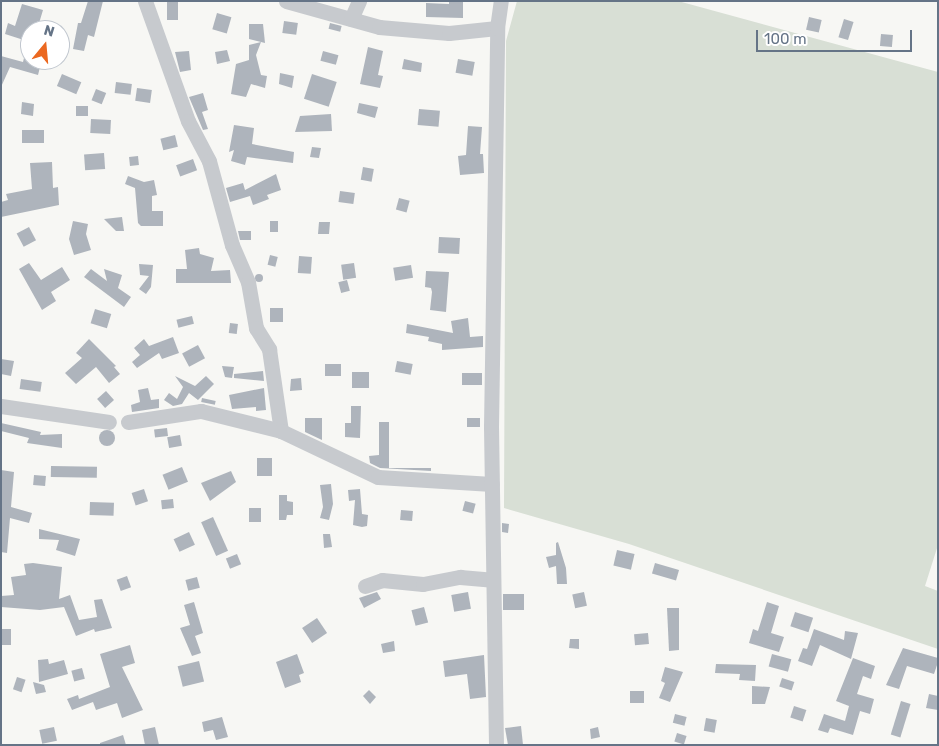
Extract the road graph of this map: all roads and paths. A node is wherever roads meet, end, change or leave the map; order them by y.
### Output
1 (145, 1) edge
2 (286, 1) edge
3 (359, 1) edge
4 (501, 1) edge
5 (351, 19) junction
6 (497, 28) junction
7 (1, 406) edge
8 (108, 422) dead end
9 (128, 422) dead end
10 (281, 432) junction
11 (492, 484) junction
12 (492, 580) junction
13 (365, 586) dead end
14 (496, 745) edge

1 - 10 street
2 - 5 street
3 - 5 street
4 - 6 street
5 - 6 street
6 - 11 street
7 - 8 street
9 - 10 street
10 - 11 street
11 - 12 street
12 - 13 street
12 - 14 street

